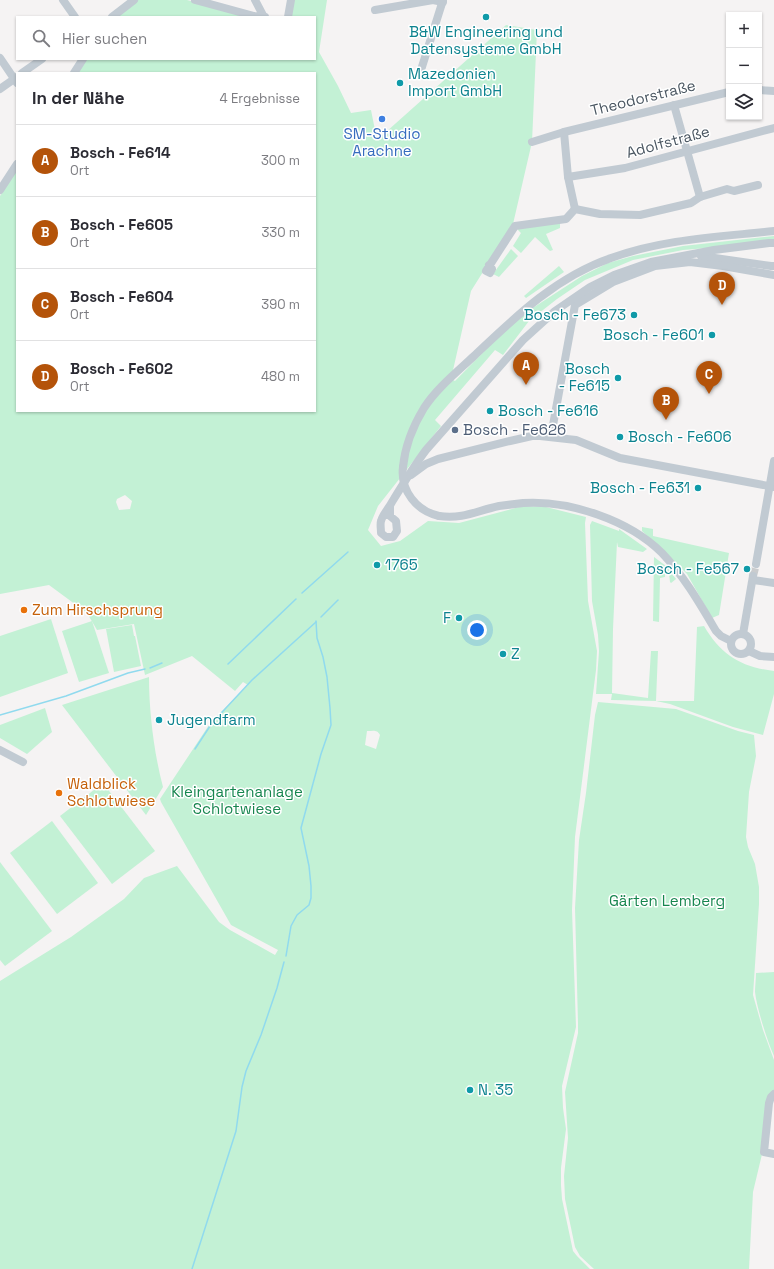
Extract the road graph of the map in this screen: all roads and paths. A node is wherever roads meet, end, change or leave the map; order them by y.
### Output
1 (63, 0) edge
2 (134, 0) edge
3 (194, 0) edge
4 (255, 0) edge
5 (292, 0) edge
6 (443, 1) edge
7 (375, 10) dead end
8 (74, 16) edge
9 (113, 16) edge
10 (254, 16) edge
11 (263, 16) edge
12 (288, 16) edge
13 (0, 58) edge
14 (41, 60) edge
15 (82, 60) edge
16 (421, 70) dead end
17 (23, 72) edge
18 (75, 72) edge
19 (16, 80) edge
20 (0, 89) edge
21 (762, 90) edge
22 (774, 91) edge
23 (726, 93) edge
24 (674, 105) junction
25 (774, 128) edge
26 (564, 132) junction
27 (532, 142) dead end
28 (687, 151) junction
29 (16, 166) edge
30 (568, 178) junction
31 (758, 185) dead end
32 (0, 190) edge
33 (700, 197) junction
34 (575, 209) junction
35 (774, 231) edge
36 (774, 243) edge
37 (735, 247) junction
38 (688, 255) junction
39 (734, 260) junction
40 (489, 265) dead end
41 (774, 266) edge
42 (774, 275) edge
43 (551, 436) junction
44 (774, 461) edge
45 (408, 478) junction
46 (772, 487) edge
47 (390, 506) dead end
48 (756, 564) tunnel mouth
49 (774, 583) edge
50 (743, 634) junction
51 (731, 641) junction
52 (749, 651) junction
53 (774, 657) edge
54 (0, 750) edge
55 (22, 762) dead end
56 (774, 1094) edge
57 (774, 1154) edge

1 - 8 street
2 - 9 street
3 - 10 street
4 - 11 street
5 - 12 street
6 - 7 street
6 - 16 street
13 - 19 street
14 - 17 street
15 - 18 street
19 - 20 street
21 - 22 street
23 - 24 street, Theodorstraße
24 - 26 street, Theodorstraße
24 - 28 street
25 - 28 street, Adolfstraße
26 - 27 street, Theodorstraße
26 - 30 street
28 - 30 street, Adolfstraße
28 - 33 street
29 - 32 street
30 - 34 street
31 - 33 street
33 - 34 street
34 - 40 street
35 - 51 street, bridge
36 - 37 street
37 - 38 street
37 - 39 street
38 - 39 street
38 - 45 street
39 - 41 street
42 - 43 street
43 - 45 street
43 - 46 street
44 - 46 street
45 - 47 street
46 - 48 street
49 - 50 street
50 - 51 street
50 - 52 street
51 - 52 street
52 - 53 street
54 - 55 street
56 - 57 street

